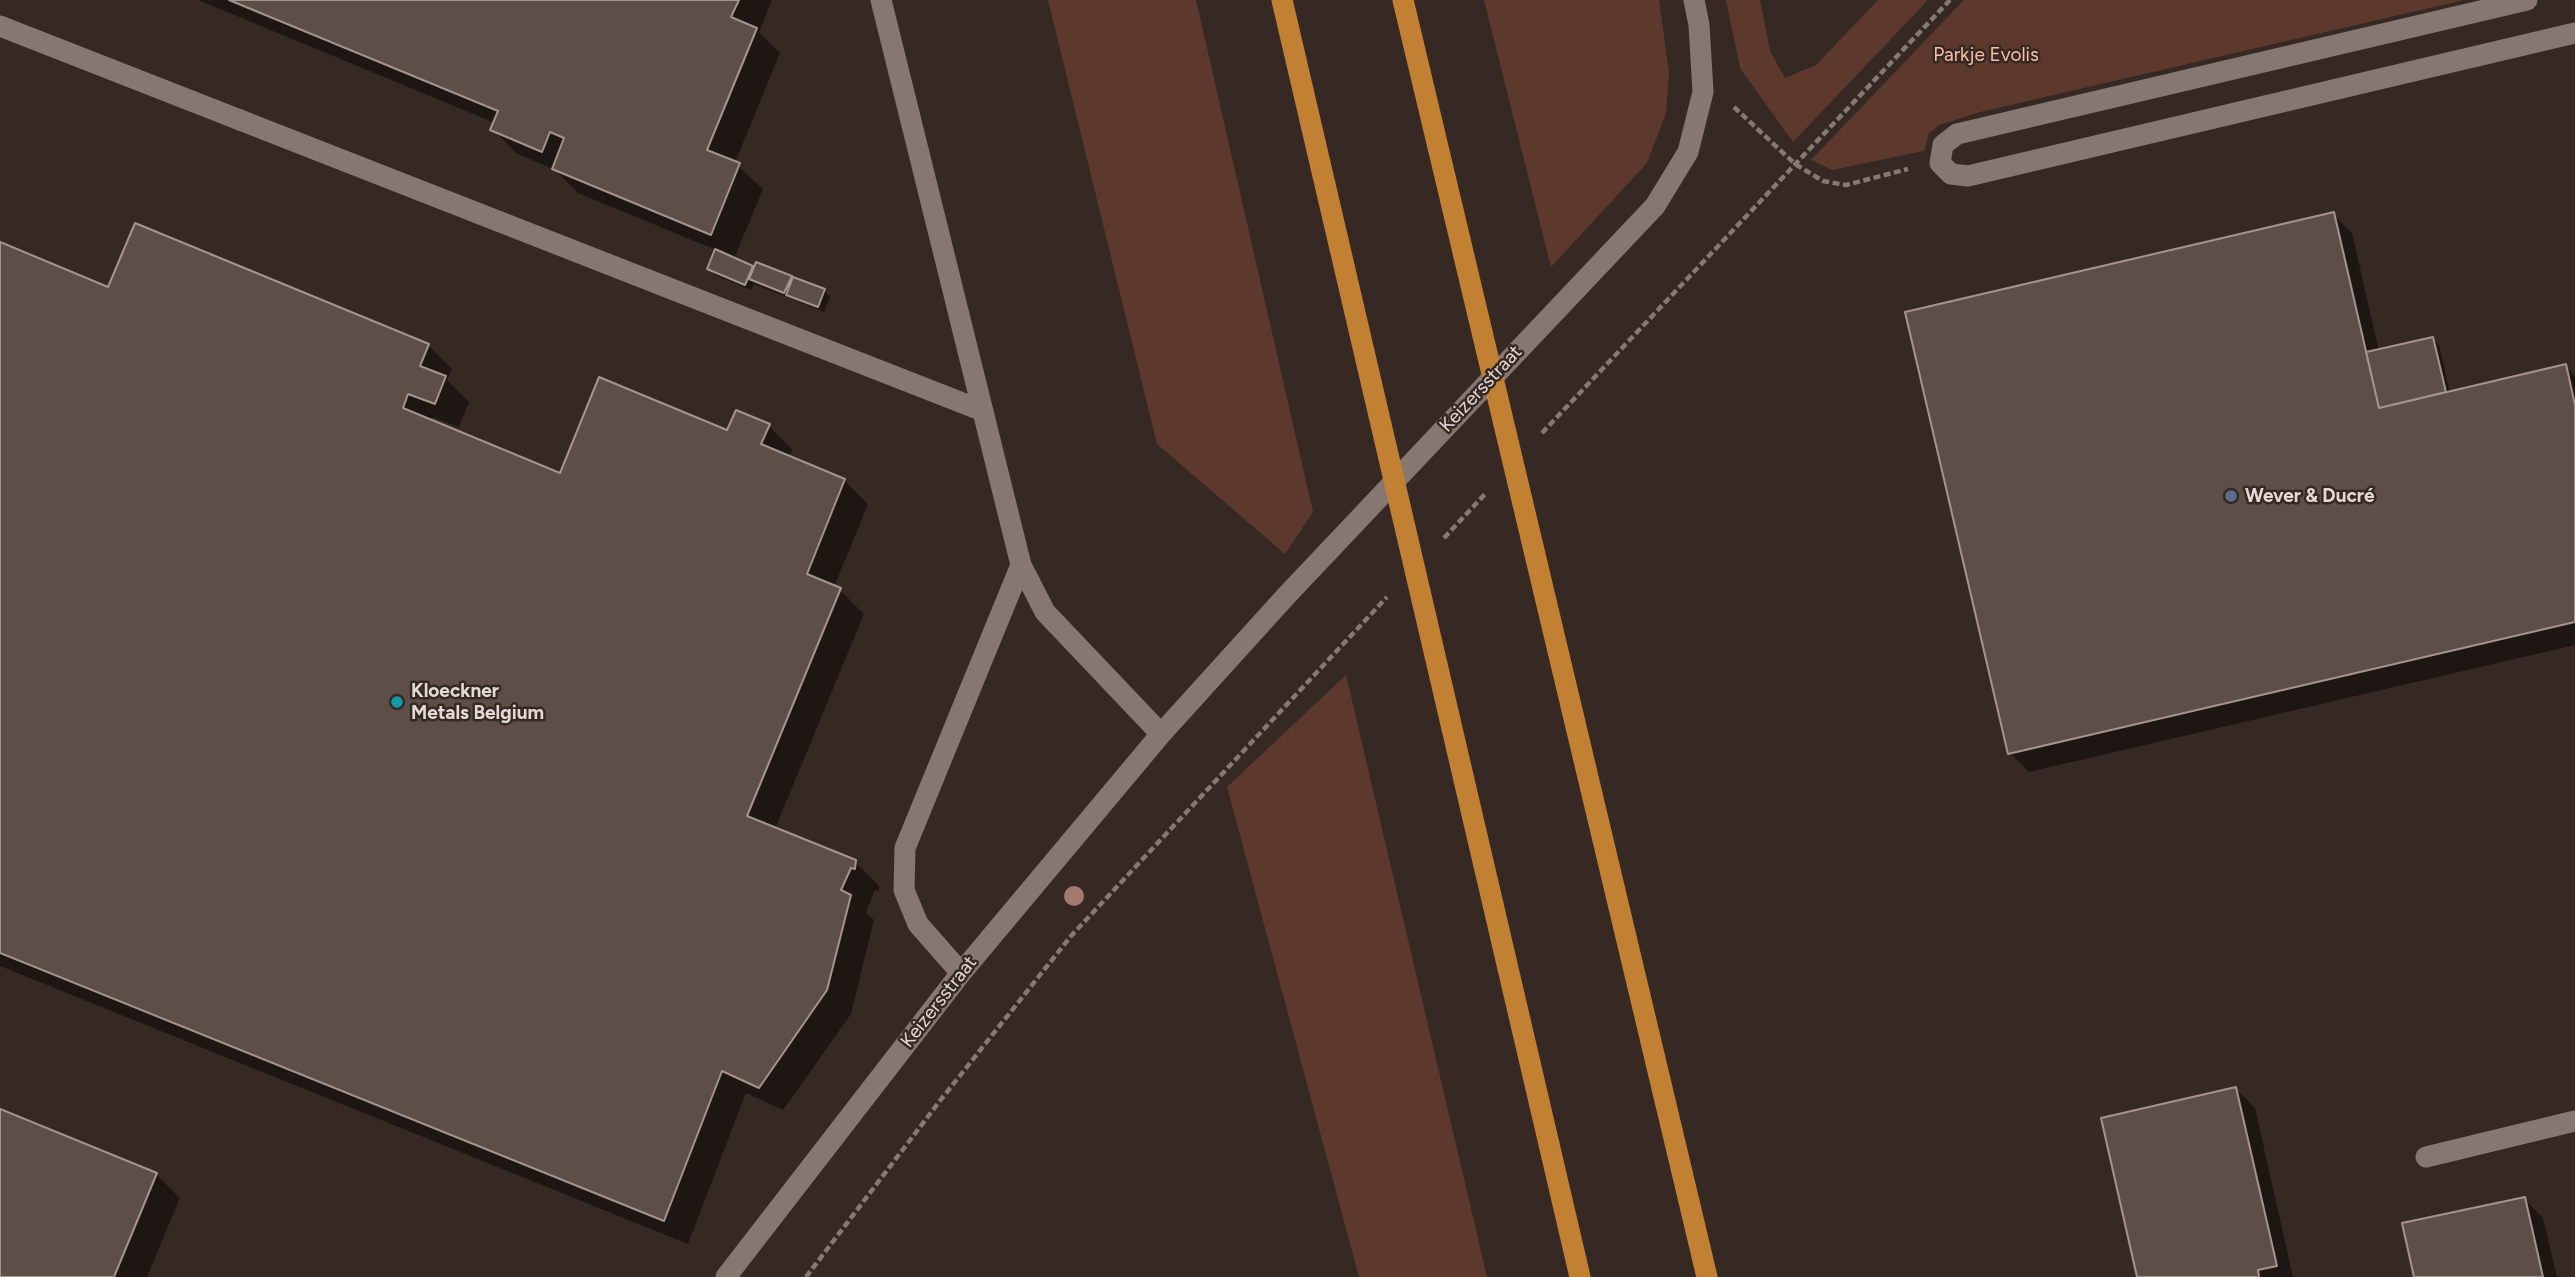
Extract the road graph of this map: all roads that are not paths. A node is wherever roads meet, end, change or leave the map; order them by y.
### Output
1 (881, 0) edge
2 (1282, 0) edge
3 (1403, 0) edge
4 (1694, 0) edge
5 (2527, 0) edge
6 (0, 26) edge
7 (2575, 33) edge
8 (983, 411) junction
9 (1021, 565) junction
10 (1161, 734) junction
11 (961, 973) junction
12 (2575, 1121) edge
13 (2426, 1157) dead end
14 (726, 1277) edge
15 (1580, 1277) edge
16 (1707, 1277) edge

1 - 8 street
2 - 15 highway
3 - 16 highway
4 - 10 street, Keizersstraat
5 - 7 street
6 - 8 street
8 - 9 street
9 - 10 street
9 - 11 street
10 - 11 street, Keizersstraat
11 - 14 street, Keizersstraat
12 - 13 street

